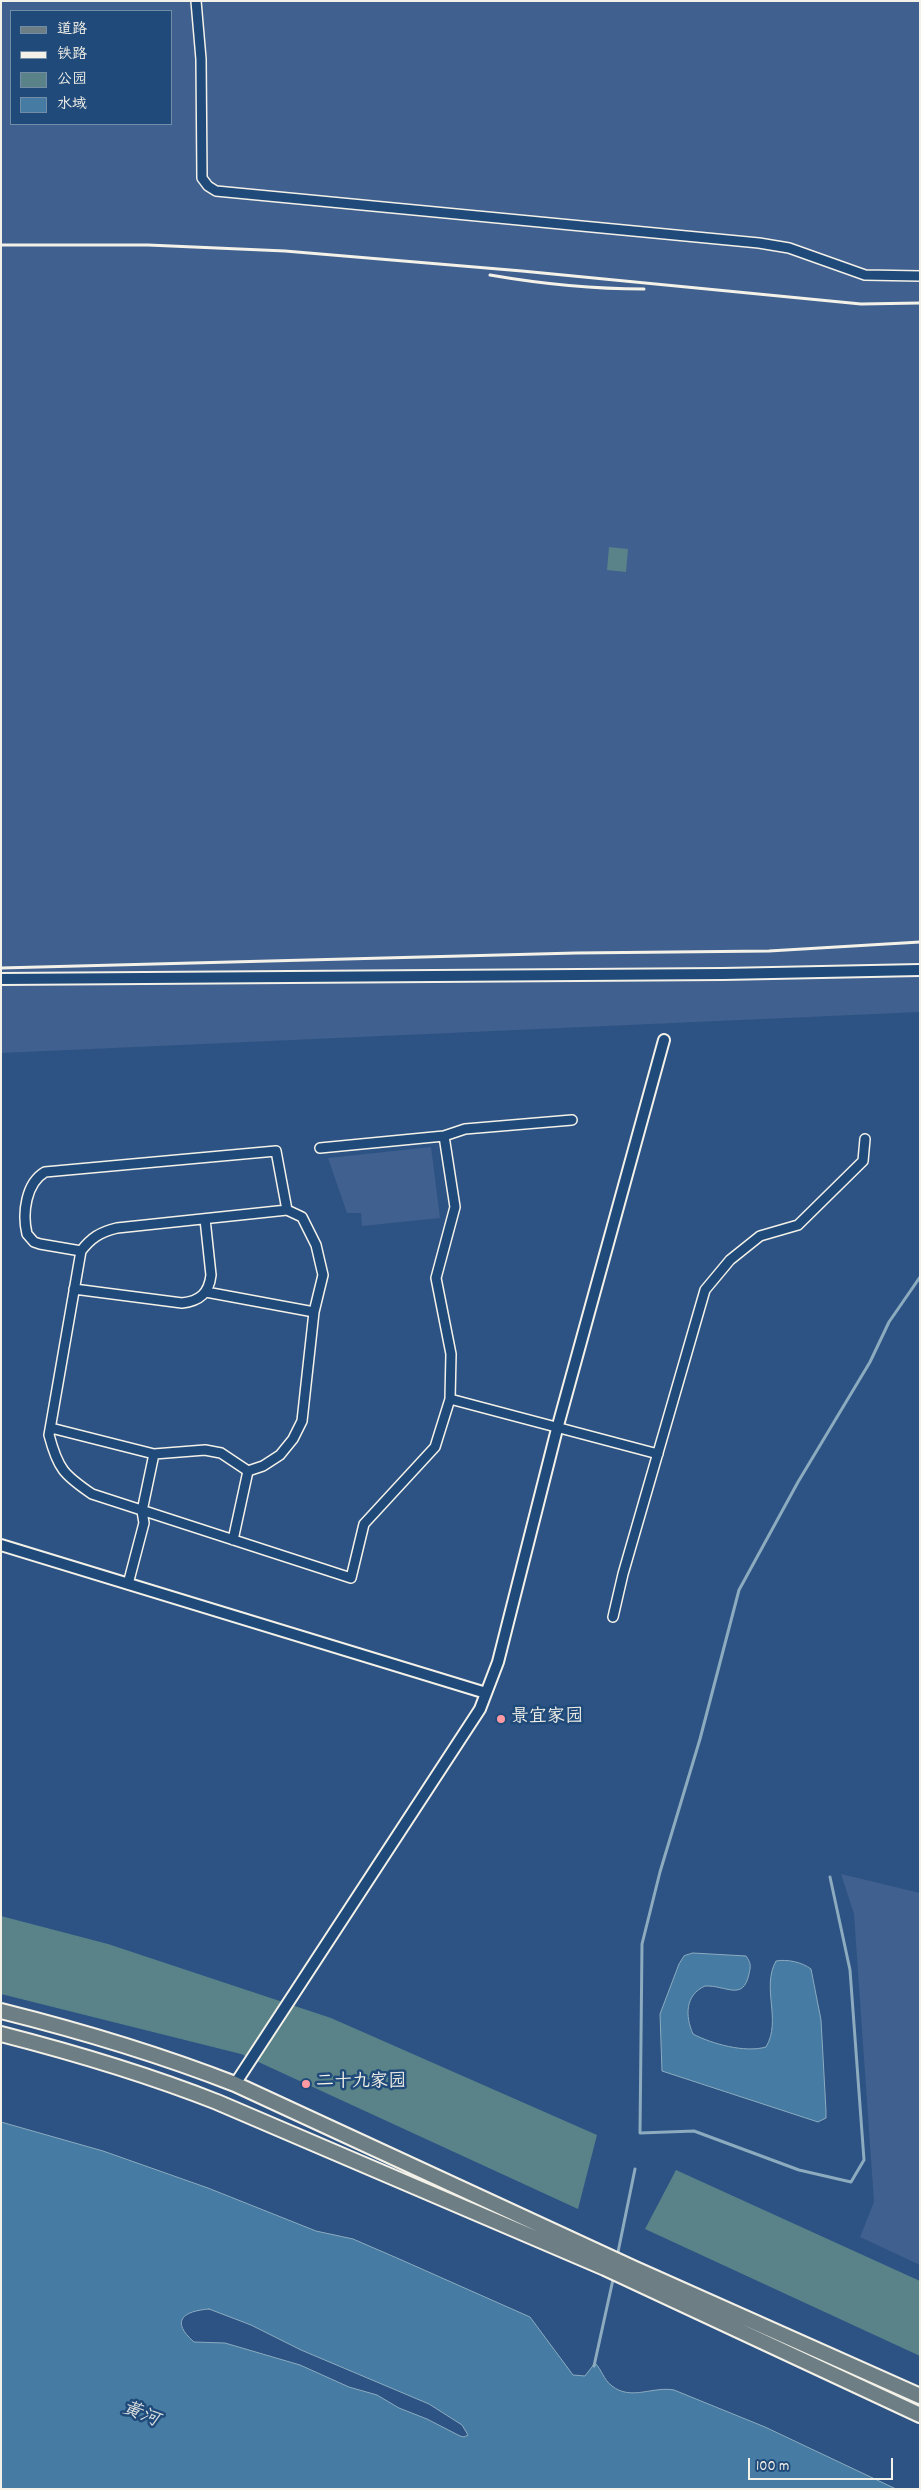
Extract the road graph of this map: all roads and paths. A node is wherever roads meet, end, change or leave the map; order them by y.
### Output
1 (196, 1) edge
2 (920, 276) edge
3 (920, 970) edge
4 (1, 979) edge
5 (664, 1040) dead end
6 (572, 1120) dead end
7 (444, 1136) junction
8 (865, 1139) dead end
9 (320, 1148) dead end
10 (287, 1210) junction
11 (205, 1219) junction
12 (81, 1252) junction
13 (74, 1289) junction
14 (206, 1292) junction
15 (314, 1312) junction
16 (450, 1399) junction
17 (51, 1428) junction
18 (558, 1429) junction
19 (154, 1454) junction
20 (658, 1454) junction
21 (248, 1471) junction
22 (142, 1511) junction
23 (233, 1540) junction
24 (1, 1546) edge
25 (128, 1584) junction
26 (613, 1617) dead end
27 (486, 1693) junction
28 (1, 2011) edge
29 (1, 2034) edge
30 (235, 2084) junction
31 (920, 2396) edge
32 (920, 2415) edge

1 - 2 street
3 - 4 street
5 - 18 street
6 - 7 street
7 - 9 street
7 - 16 street
8 - 20 street
10 - 11 street
10 - 12 street
10 - 15 street
11 - 12 street
11 - 14 street
12 - 13 street
13 - 14 street
13 - 17 street
14 - 15 street
15 - 21 street
16 - 18 street
16 - 23 street
17 - 19 street
17 - 22 street
18 - 20 street
18 - 27 street
19 - 21 street
19 - 22 street
20 - 26 street
21 - 23 street
22 - 23 street
22 - 25 street
24 - 25 street
25 - 27 street
27 - 30 street
28 - 30 main road
29 - 32 main road
30 - 31 main road

